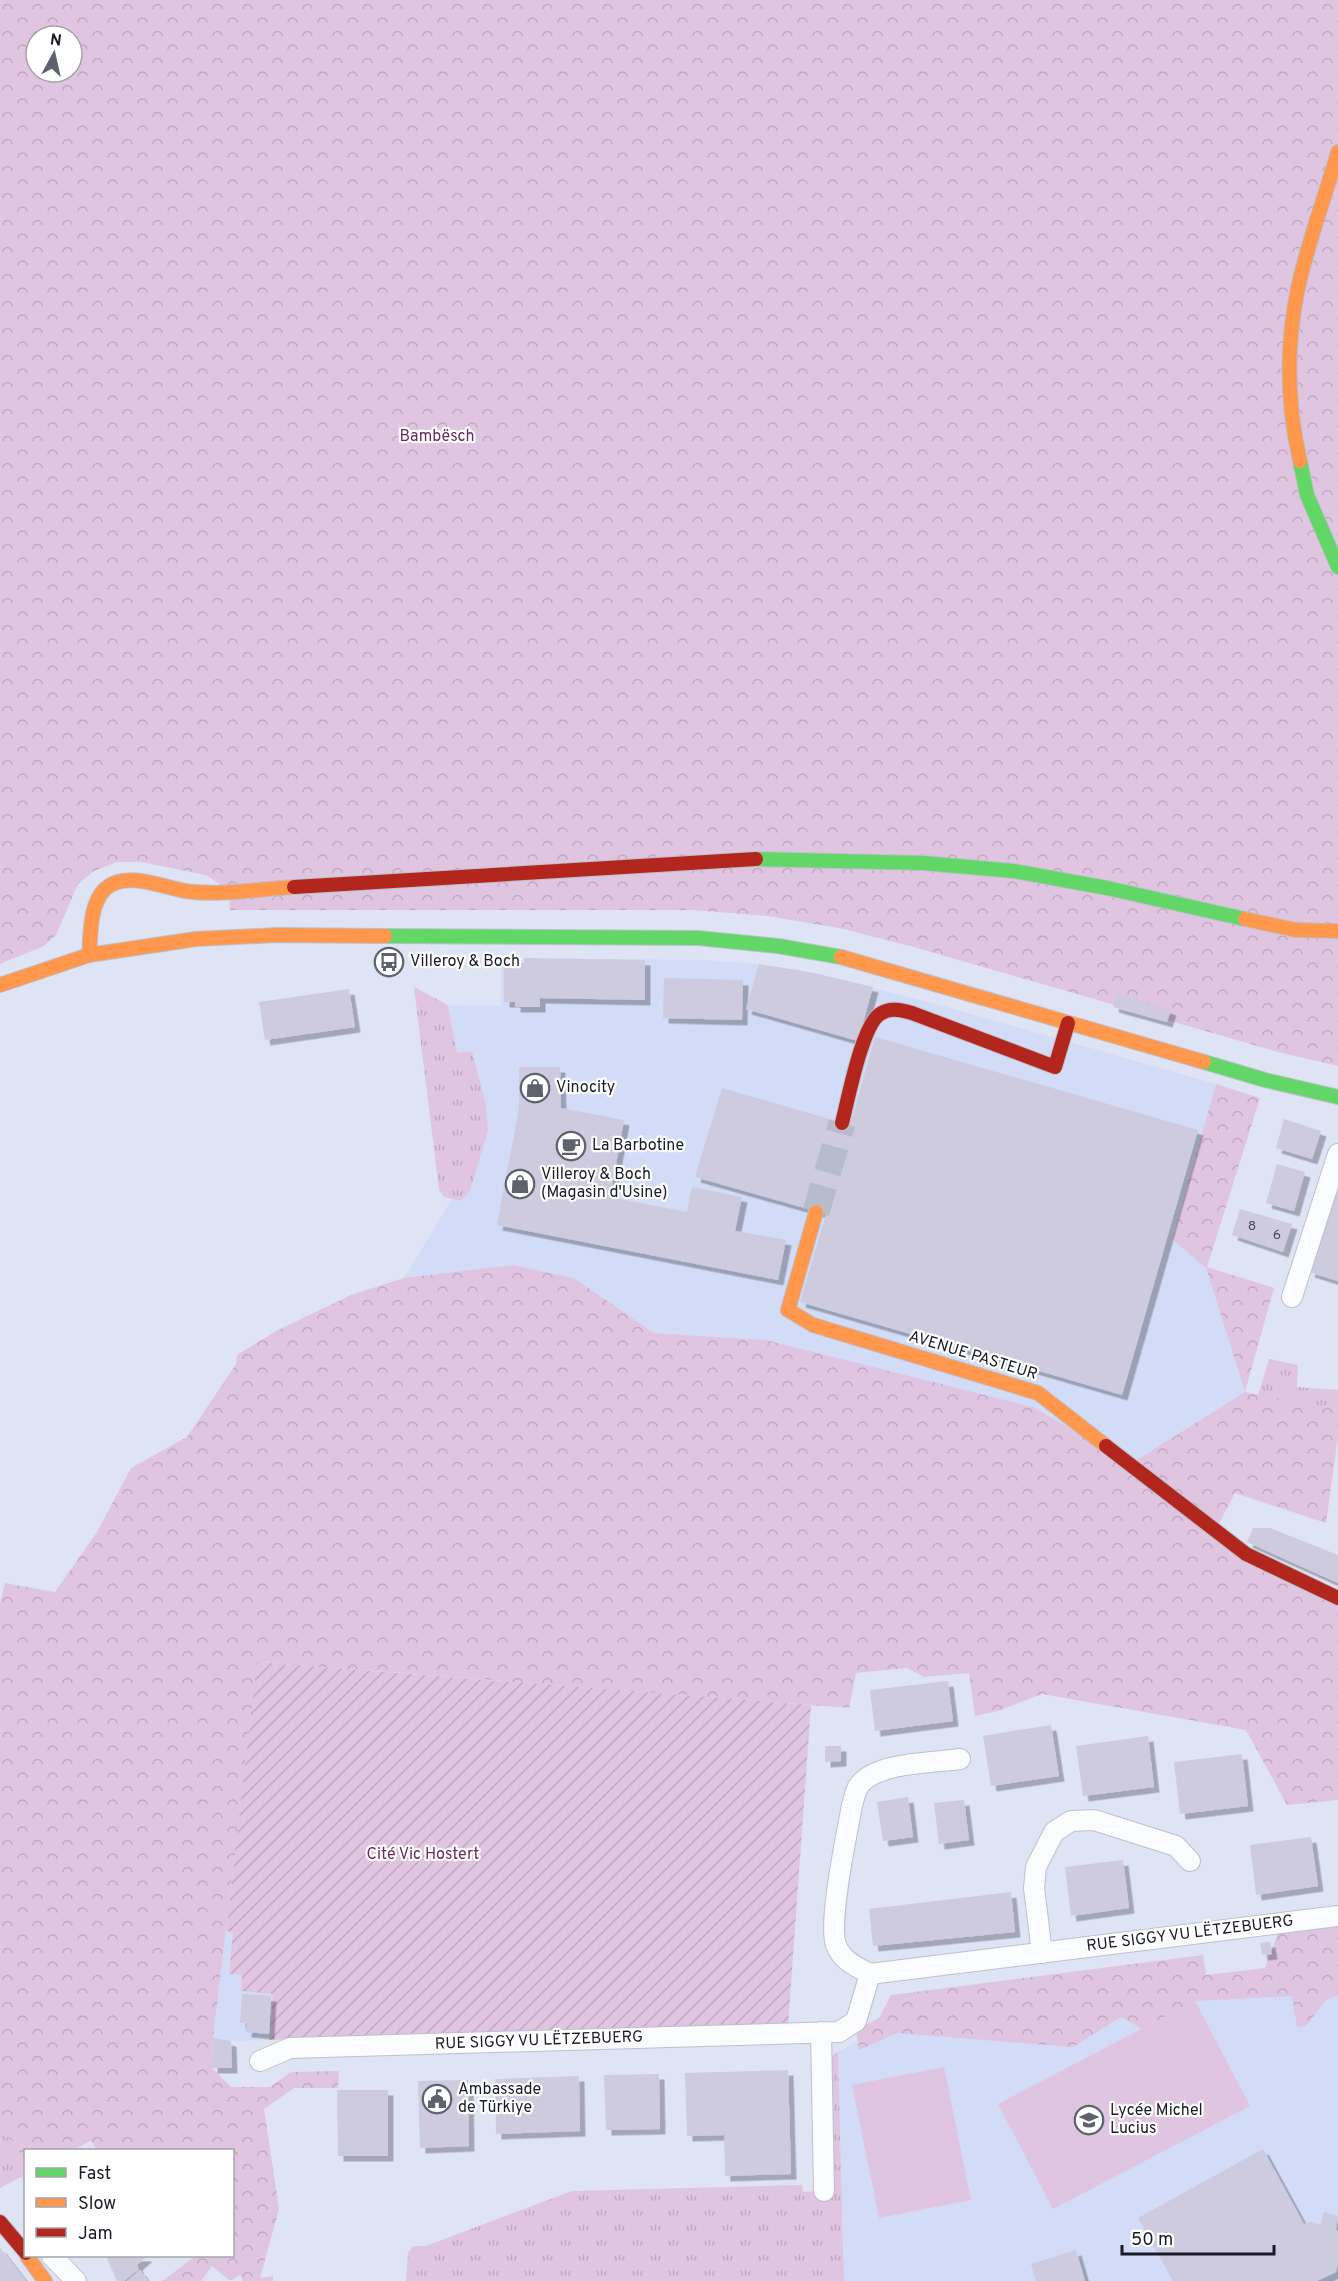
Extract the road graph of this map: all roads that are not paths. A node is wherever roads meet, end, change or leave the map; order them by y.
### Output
1 (1338, 152) edge
2 (1338, 567) edge
3 (1338, 931) edge
4 (89, 955) junction
5 (0, 985) edge
6 (1068, 1023) junction
7 (1338, 1097) edge
8 (842, 1123) tunnel mouth
9 (1338, 1154) edge
10 (816, 1212) tunnel mouth
11 (1292, 1297) dead end
12 (1338, 1598) edge
13 (960, 1759) dead end
14 (1190, 1861) dead end
15 (1338, 1916) edge
16 (1042, 1953) junction
17 (870, 1974) junction
18 (822, 2032) junction
19 (260, 2061) dead end
20 (824, 2191) dead end
21 (0, 2222) edge
22 (24, 2249) edge
23 (29, 2257) edge
24 (53, 2257) edge
25 (45, 2281) edge
26 (76, 2281) edge

1 - 2 main road
3 - 4 main road
4 - 5 main road
4 - 6 main road
6 - 7 main road
6 - 8 main road
9 - 11 street
10 - 12 main road, AVENUE PASTEUR
13 - 17 street
14 - 16 street
15 - 16 street, RUE SIGGY VU LËTZEBUERG
16 - 17 street, RUE SIGGY VU LËTZEBUERG
17 - 18 street, RUE SIGGY VU LËTZEBUERG
18 - 19 street, RUE SIGGY VU LËTZEBUERG
18 - 20 street
21 - 22 main road
23 - 25 main road
24 - 26 street

